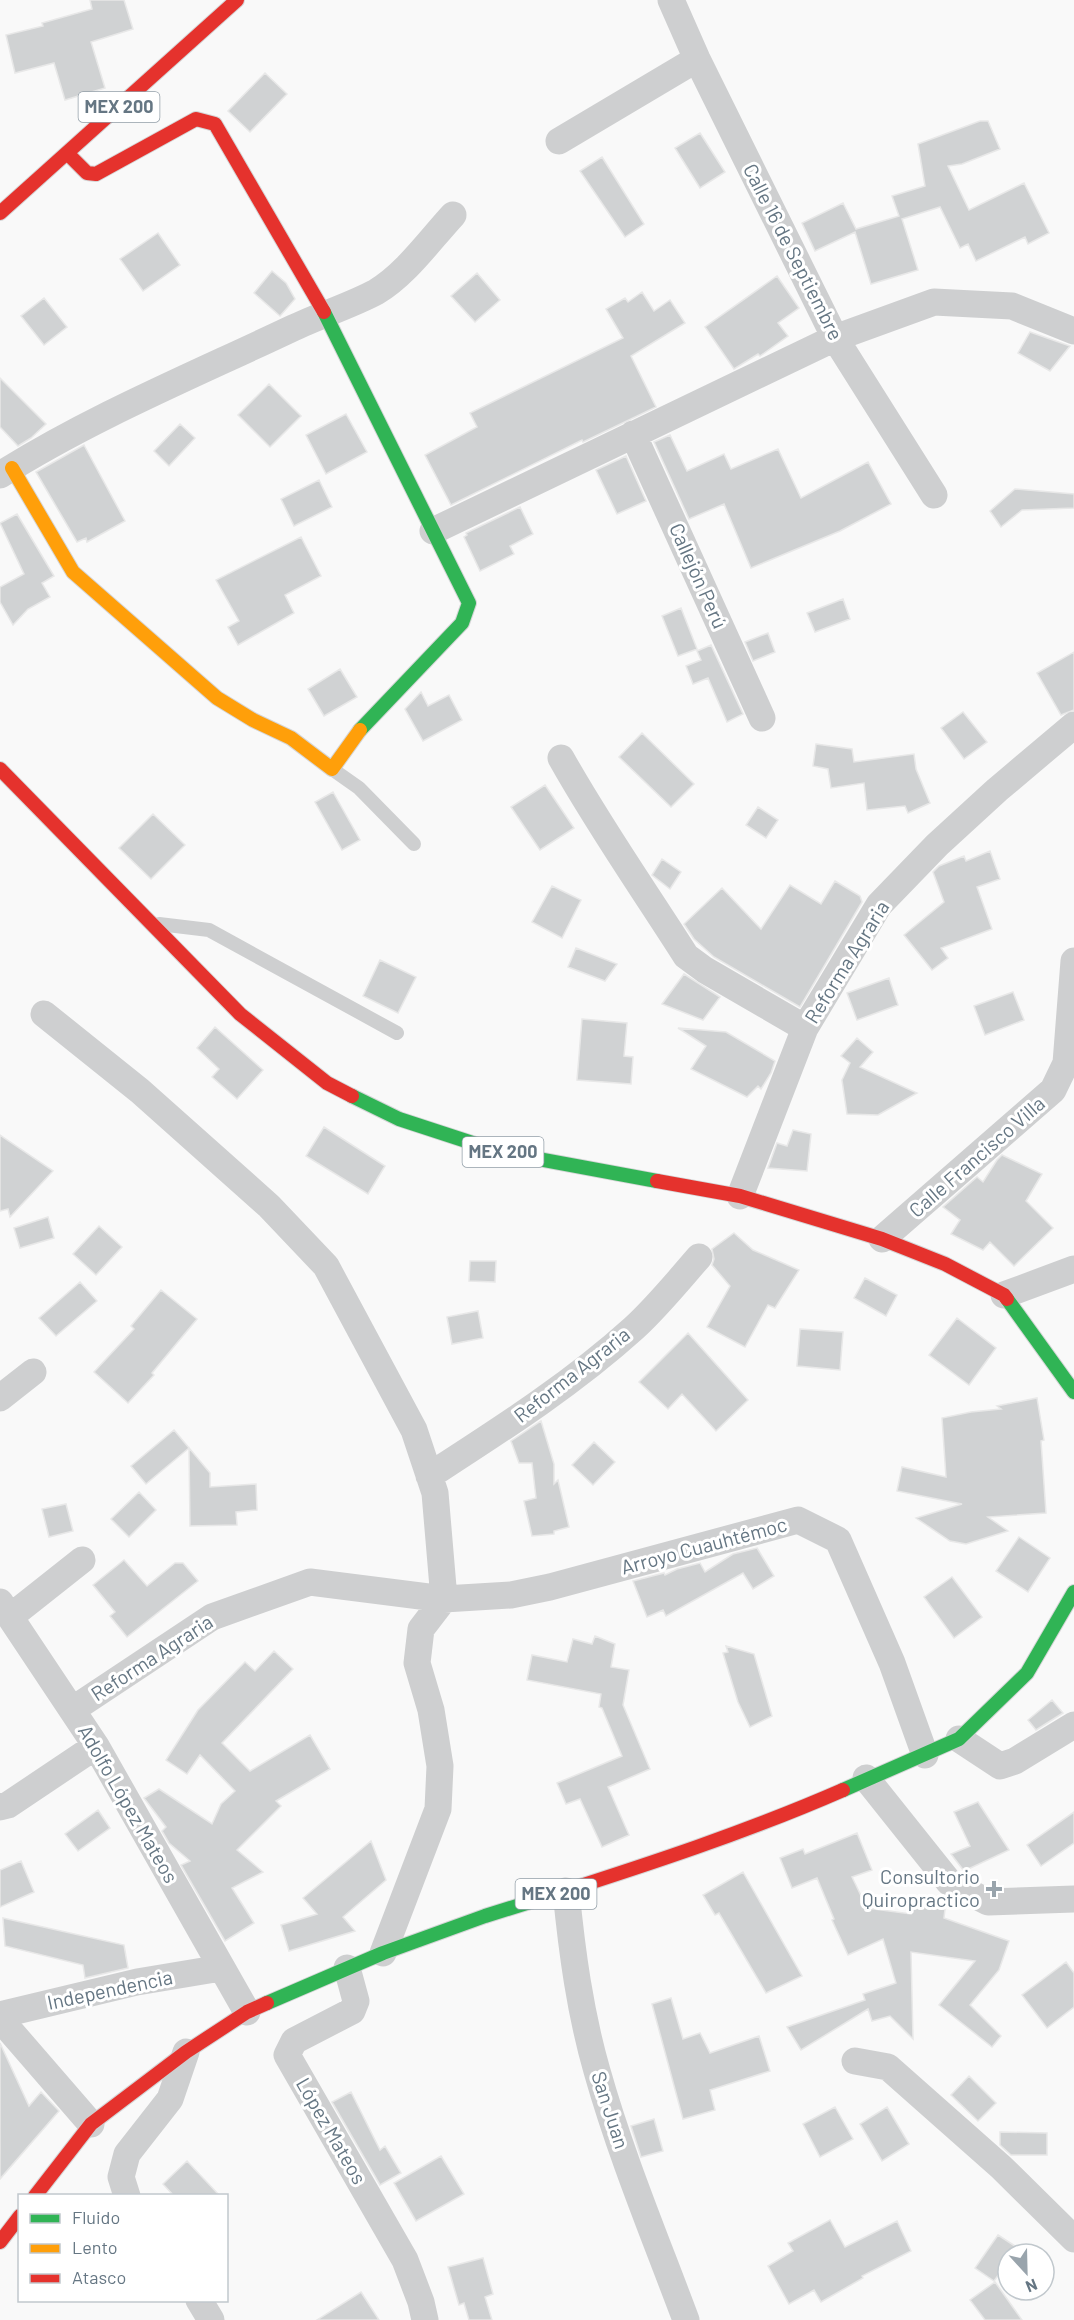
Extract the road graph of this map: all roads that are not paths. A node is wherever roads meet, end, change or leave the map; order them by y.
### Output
1 (237, 0) edge
2 (671, 0) edge
3 (697, 59) junction
4 (559, 141) dead end
5 (68, 153) junction
6 (0, 213) edge
7 (453, 215) dead end
8 (325, 313) junction
9 (1074, 331) edge
10 (835, 338) junction
11 (633, 434) junction
12 (6, 471) edge
13 (934, 495) dead end
14 (433, 531) junction
15 (762, 718) dead end
16 (1074, 725) edge
17 (561, 759) dead end
18 (0, 769) edge
19 (332, 769) junction
20 (414, 844) dead end
21 (150, 923) junction
22 (1074, 961) edge
23 (44, 1014) dead end
24 (805, 1028) junction
25 (397, 1033) dead end
26 (740, 1196) junction
27 (882, 1239) junction
28 (699, 1257) dead end
29 (1074, 1269) edge
30 (1004, 1296) junction
31 (33, 1372) dead end
32 (1074, 1392) edge
33 (0, 1398) edge
34 (429, 1476) junction
35 (82, 1560) dead end
36 (1074, 1592) edge
37 (444, 1599) junction
38 (5, 1609) edge
39 (72, 1710) junction
40 (1074, 1725) edge
41 (959, 1739) junction
42 (96, 1746) junction
43 (925, 1755) junction
44 (866, 1778) junction
45 (0, 1807) edge
46 (566, 1891) junction
47 (1074, 1899) edge
48 (383, 1953) junction
49 (221, 1968) junction
50 (347, 1968) junction
51 (247, 2012) junction
52 (0, 2017) edge
53 (186, 2052) junction
54 (855, 2061) dead end
55 (90, 2124) junction
56 (37, 2194) edge
57 (126, 2194) edge
58 (18, 2219) edge
59 (1074, 2239) edge
60 (0, 2242) edge
61 (199, 2302) edge
62 (212, 2320) edge
63 (425, 2320) edge
64 (686, 2320) edge

1 - 5 main road, MEX 200
2 - 3 street, Calle 16 de Septiembre
3 - 4 street
3 - 10 street, Calle 16 de Septiembre
5 - 6 main road, MEX 200
5 - 8 main road
7 - 8 street
8 - 12 street
8 - 14 main road
9 - 10 street
10 - 11 street
10 - 13 street, Calle 16 de Septiembre
11 - 14 street
11 - 15 street, Callejón Perú
12 - 19 main road
14 - 19 main road
16 - 24 street, Reforma Agraria
17 - 24 street
18 - 21 main road, MEX 200
19 - 20 lane
21 - 25 lane
21 - 26 main road, MEX 200
22 - 27 street, Calle Francisco Villa
23 - 34 street
24 - 26 street, Reforma Agraria
26 - 27 main road, MEX 200
27 - 30 main road, MEX 200
28 - 34 street, Reforma Agraria
29 - 30 street
30 - 32 main road, MEX 200
31 - 33 street
34 - 37 street
35 - 38 street
36 - 41 main road, MEX 200
37 - 39 street, Reforma Agraria
37 - 43 street, Arroyo Cuauhtémoc
37 - 48 street
38 - 39 street, Adolfo López Mateos
39 - 42 street, Adolfo López Mateos
40 - 41 street
41 - 43 main road, MEX 200
42 - 45 street
42 - 49 street, Adolfo López Mateos
43 - 44 main road, MEX 200
44 - 46 main road, MEX 200
44 - 47 street
46 - 48 main road, MEX 200
46 - 64 street, San Juan
48 - 50 main road, MEX 200
49 - 51 street, Adolfo López Mateos
49 - 52 street, Independencia
50 - 51 main road, MEX 200
50 - 63 street, López Mateos
51 - 53 main road, MEX 200
52 - 55 street
53 - 55 main road, MEX 200
53 - 57 street
54 - 59 street
55 - 56 main road, MEX 200
58 - 60 main road
61 - 62 street

